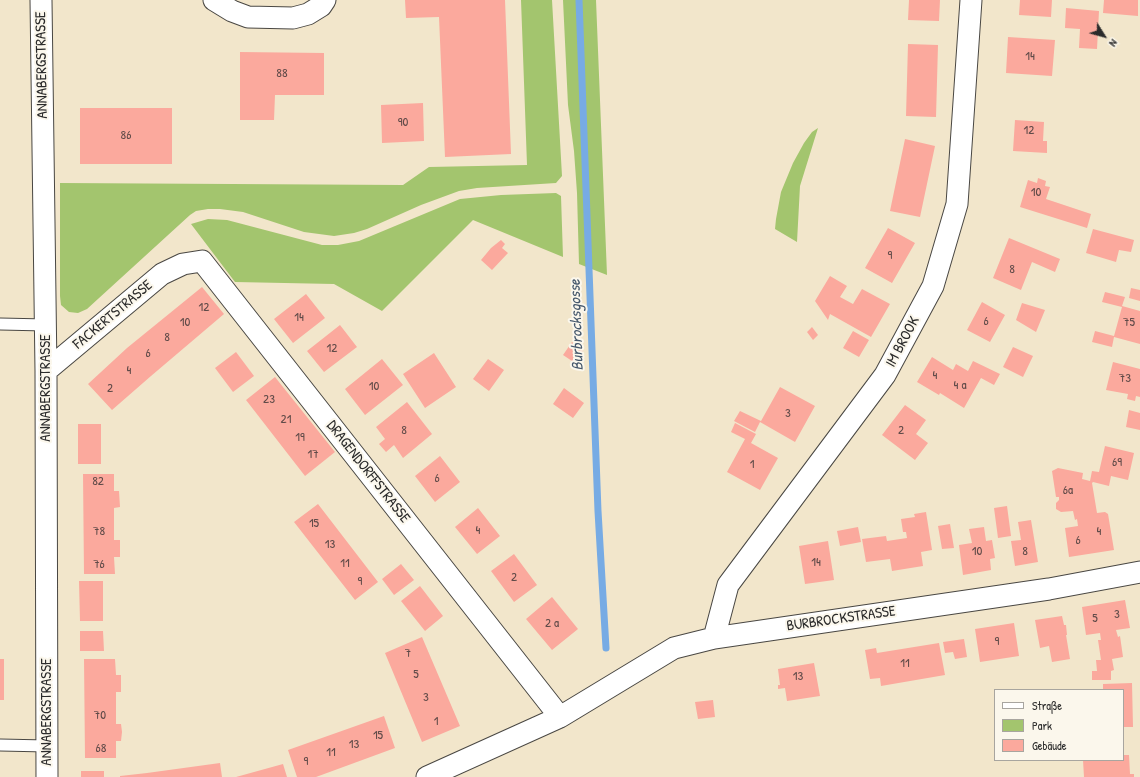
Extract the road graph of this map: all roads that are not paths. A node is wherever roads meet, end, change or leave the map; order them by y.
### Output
1 (41, 0) edge
2 (214, 0) edge
3 (325, 0) edge
4 (971, 0) edge
5 (162, 274) joint
6 (0, 324) edge
7 (46, 325) junction
8 (46, 372) junction
9 (1140, 572) edge
10 (714, 638) junction
11 (560, 717) junction
12 (0, 746) edge
13 (48, 746) junction
14 (47, 777) edge
15 (427, 777) edge

1 - 7 street, ANNABERGSTRASSE
2 - 3 street
4 - 10 street, IM BROOK
5 - 8 street, FACKERTSTRASSE
5 - 11 street, DRAGENDORFFSTRASSE
6 - 7 lane
7 - 8 street, ANNABERGSTRASSE
8 - 13 street, ANNABERGSTRASSE
9 - 10 street, BURBROCKSTRASSE
10 - 11 street, BURBROCKSTRASSE
11 - 15 street, BURBROCKSTRASSE
12 - 13 lane
13 - 14 street, ANNABERGSTRASSE

